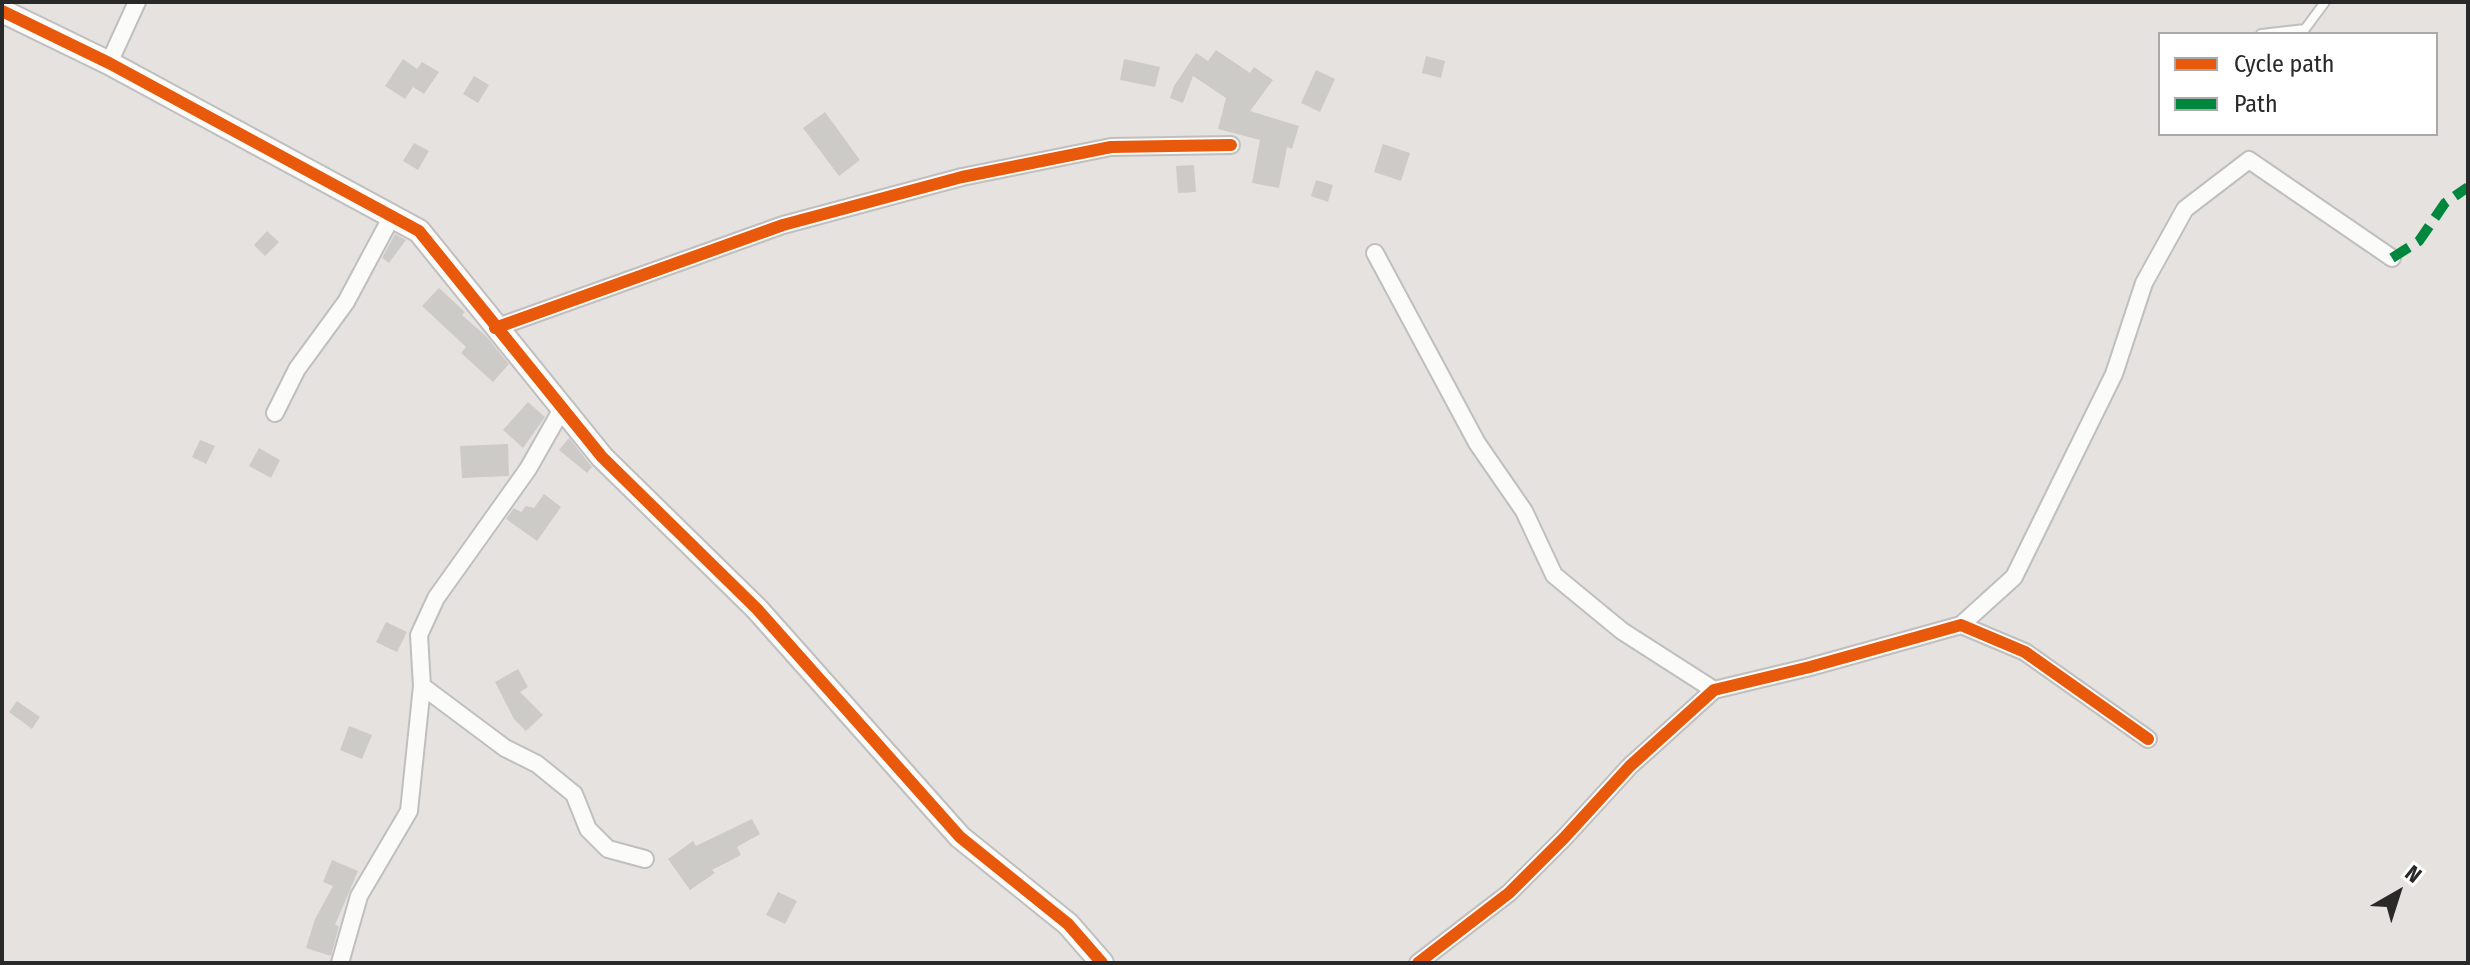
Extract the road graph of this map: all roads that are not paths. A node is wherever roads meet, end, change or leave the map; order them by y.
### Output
1 (137, 2) edge
2 (2325, 2) edge
3 (2, 11) edge
4 (2279, 32) edge
5 (109, 63) junction
6 (1231, 145) dead end
7 (392, 216) junction
8 (1375, 253) dead end
9 (2392, 258) dead end
10 (495, 328) junction
11 (562, 409) junction
12 (275, 413) dead end
13 (1961, 625) junction
14 (422, 686) junction
15 (1714, 690) junction
16 (2148, 739) dead end
17 (645, 859) dead end
18 (340, 963) edge
19 (1102, 963) edge
20 (1418, 963) edge

1 - 5 street
2 - 4 lane
3 - 5 street
5 - 7 street
6 - 10 street
7 - 10 street
7 - 12 street
8 - 15 street
9 - 13 street
10 - 11 street
11 - 14 street
11 - 19 street
13 - 15 street
13 - 16 street
14 - 17 street
14 - 18 street
15 - 20 street

